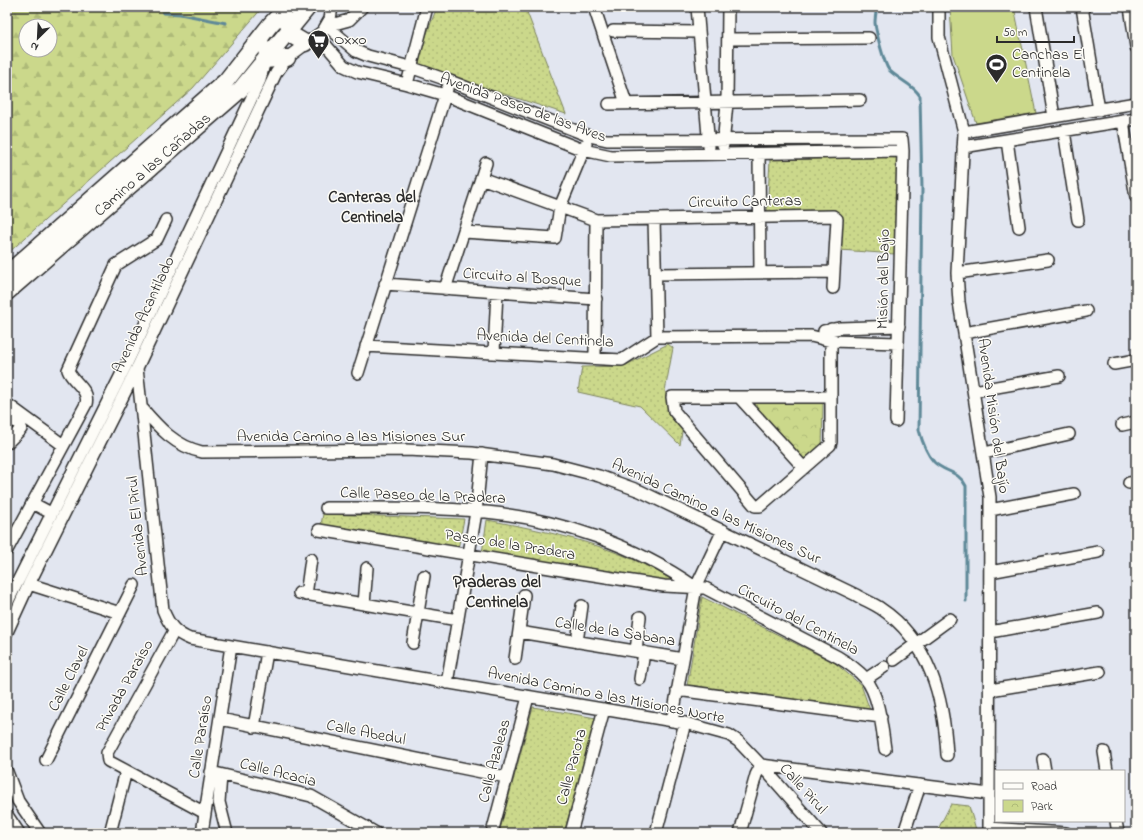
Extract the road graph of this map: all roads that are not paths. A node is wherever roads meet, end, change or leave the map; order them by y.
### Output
1 (308, 7) edge
2 (332, 7) edge
3 (362, 7) edge
4 (427, 7) edge
5 (594, 7) edge
6 (697, 7) edge
7 (728, 7) edge
8 (939, 7) edge
9 (1036, 7) edge
10 (1082, 7) edge
11 (1130, 7) edge
12 (285, 8) edge
13 (327, 26) junction
14 (289, 29) junction
15 (613, 31) dead end
16 (698, 32) junction
17 (262, 35) junction
18 (869, 38) dead end
19 (312, 39) junction
20 (728, 39) junction
21 (1136, 47) edge
22 (287, 58) junction
23 (265, 60) junction
24 (410, 67) junction
25 (450, 81) junction
26 (407, 84) junction
27 (445, 95) junction
28 (860, 100) dead end
29 (704, 102) junction
30 (507, 103) junction
31 (626, 103) junction
32 (727, 103) junction
33 (1136, 103) edge
34 (609, 104) dead end
35 (1099, 110) junction
36 (1054, 117) junction
37 (501, 118) junction
38 (1136, 119) edge
39 (1123, 121) junction
40 (1064, 131) junction
41 (964, 132) junction
42 (589, 136) junction
43 (902, 139) joint
44 (709, 140) junction
45 (723, 140) junction
46 (1007, 140) junction
47 (963, 147) junction
48 (583, 150) junction
49 (903, 151) junction
50 (709, 154) junction
51 (724, 154) junction
52 (759, 154) junction
53 (145, 162) junction
54 (486, 163) dead end
55 (481, 178) junction
56 (1136, 197) edge
57 (560, 207) junction
58 (1077, 216) dead end
59 (759, 218) junction
60 (654, 219) junction
61 (166, 220) dead end
62 (596, 220) junction
63 (1019, 227) dead end
64 (464, 232) junction
65 (1048, 260) dead end
66 (834, 272) junction
67 (760, 273) junction
68 (957, 273) junction
69 (7, 274) edge
70 (656, 274) junction
71 (385, 284) junction
72 (833, 288) dead end
73 (446, 289) junction
74 (7, 292) edge
75 (498, 292) junction
76 (596, 299) junction
77 (1086, 311) dead end
78 (899, 326) junction
79 (831, 329) junction
80 (964, 333) junction
81 (657, 336) junction
82 (811, 336) junction
83 (831, 341) junction
84 (898, 343) junction
85 (366, 346) junction
86 (494, 352) junction
87 (595, 358) junction
88 (1136, 360) edge
89 (127, 363) junction
90 (1114, 364) dead end
91 (137, 368) junction
92 (358, 373) dead end
93 (1059, 376) dead end
94 (974, 391) junction
95 (739, 397) junction
96 (830, 397) junction
97 (7, 404) edge
98 (141, 407) junction
99 (7, 415) edge
100 (896, 421) dead end
101 (1136, 422) edge
102 (1122, 425) dead end
103 (1069, 434) dead end
104 (7, 443) edge
105 (63, 445) junction
106 (984, 452) junction
107 (482, 454) junction
108 (804, 468) junction
109 (1074, 494) dead end
110 (32, 502) junction
111 (326, 508) dead end
112 (990, 510) junction
113 (476, 512) junction
114 (51, 513) junction
115 (319, 530) dead end
116 (723, 530) junction
117 (7, 550) edge
118 (1098, 552) dead end
119 (469, 555) junction
120 (311, 560) dead end
121 (367, 568) dead end
122 (990, 572) junction
123 (424, 576) dead end
124 (29, 584) junction
125 (134, 585) dead end
126 (696, 587) junction
127 (524, 595) dead end
128 (7, 603) edge
129 (364, 604) junction
130 (582, 606) dead end
131 (120, 613) junction
132 (418, 613) junction
133 (1098, 613) dead end
134 (640, 617) dead end
135 (950, 619) dead end
136 (458, 620) junction
137 (174, 631) junction
138 (7, 632) edge
139 (519, 632) junction
140 (990, 632) junction
141 (577, 642) junction
142 (413, 643) dead end
143 (917, 644) junction
144 (231, 646) junction
145 (266, 652) junction
146 (640, 652) junction
147 (515, 659) dead end
148 (683, 659) junction
149 (894, 660) dead end
150 (884, 667) dead end
151 (1100, 672) dead end
152 (640, 679) dead end
153 (866, 679) junction
154 (447, 683) junction
155 (677, 690) junction
156 (990, 690) junction
157 (528, 697) junction
158 (604, 710) junction
159 (881, 717) junction
160 (220, 719) junction
161 (672, 721) junction
162 (685, 723) junction
163 (254, 727) junction
164 (885, 749) dead end
165 (1104, 752) dead end
166 (948, 755) dead end
167 (1043, 759) dead end
168 (46, 760) dead end
169 (761, 765) junction
170 (1045, 770) edge
171 (1107, 770) edge
172 (126, 771) junction
173 (7, 772) edge
174 (216, 774) junction
175 (506, 777) junction
176 (920, 785) junction
177 (989, 794) junction
178 (205, 813) junction
179 (7, 815) edge
180 (1056, 822) edge
181 (1116, 822) edge
182 (989, 831) edge
183 (1058, 832) edge
184 (19, 833) edge
185 (40, 833) edge
186 (110, 833) edge
187 (202, 833) edge
188 (227, 833) edge
189 (376, 833) edge
190 (492, 833) edge
191 (571, 833) edge
192 (656, 833) edge
193 (740, 833) edge
194 (822, 833) edge
195 (904, 833) edge
196 (1066, 833) edge
197 (1118, 833) edge

1 - 14 main road, Camino a las Cañadas
2 - 13 street, Avenida Acantilado
3 - 13 street
4 - 24 street
5 - 31 street
6 - 16 street
7 - 20 street
8 - 41 street, Avenida Misión del Bajío
9 - 36 street
10 - 35 street
11 - 21 street
12 - 14 main road
12 - 17 main road, Camino a las Cañadas
13 - 19 street, Avenida Acantilado
13 - 24 street, Avenida Paseo de las Aves
14 - 19 main road
14 - 23 main road, Camino a las Cañadas
15 - 16 street
16 - 29 street
17 - 23 street, Avenida Acantilado
17 - 53 main road, Camino a las Cañadas
18 - 20 street
19 - 22 street, Avenida Acantilado
19 - 26 street, Avenida Paseo de las Aves
20 - 32 street
22 - 23 main road
22 - 91 street, Avenida Acantilado
23 - 53 main road, Camino a las Cañadas
23 - 89 street, Avenida Acantilado
24 - 25 street, Avenida Paseo de las Aves
24 - 26 street
25 - 27 street
25 - 30 street, Avenida Paseo de las Aves
26 - 27 street, Avenida Paseo de las Aves
27 - 37 street, Avenida Paseo de las Aves
27 - 71 street
28 - 32 street
29 - 31 street
29 - 32 street
29 - 44 street
30 - 37 street
30 - 42 street, Avenida Paseo de las Aves
31 - 34 street
32 - 45 street
33 - 35 street
35 - 36 street
36 - 41 street
37 - 48 street, Avenida Paseo de las Aves
38 - 39 street
39 - 40 street
39 - 56 street
40 - 46 street
40 - 58 street
41 - 47 street, Avenida Misión del Bajío
42 - 44 street, Avenida Paseo de las Aves
42 - 48 street
43 - 45 street, Avenida Paseo de las Aves
43 - 49 street, Misión del Bajío
44 - 45 street, Avenida Paseo de las Aves
44 - 50 street
45 - 51 street
46 - 47 street
46 - 63 street
47 - 68 street, Avenida Misión del Bajío
48 - 50 street, Avenida Paseo de las Aves
48 - 57 street
49 - 52 street, Avenida Paseo de las Aves
49 - 78 street, Misión del Bajío
50 - 51 street, Avenida Paseo de las Aves
51 - 52 street, Avenida Paseo de las Aves
52 - 59 street
53 - 69 main road, Camino a las Cañadas
53 - 74 main road, Camino a las Cañadas
54 - 55 street, Circuito al Bosque
55 - 57 street
55 - 64 street, Circuito al Bosque
57 - 62 street
57 - 64 street
59 - 60 street, Circuito Canteras
59 - 66 street, Circuito Canteras
59 - 67 street
60 - 62 street
60 - 70 street
61 - 105 street
62 - 76 street, Circuito al Bosque
64 - 73 street, Circuito al Bosque
65 - 68 street
66 - 67 street
66 - 72 street, Circuito Canteras
67 - 70 street
68 - 80 street, Avenida Misión del Bajío
70 - 81 street
71 - 73 street, Circuito al Bosque
71 - 85 street
73 - 75 street, Circuito al Bosque
75 - 76 street, Circuito al Bosque
75 - 86 street
76 - 87 street, Circuito al Bosque
77 - 80 street
78 - 79 street
78 - 84 street, Misión del Bajío
79 - 82 street
79 - 83 street
80 - 94 street, Avenida Misión del Bajío
81 - 82 street
81 - 87 street, Avenida del Centinela
82 - 83 street
83 - 84 street
83 - 96 street
84 - 100 street, Misión del Bajío
85 - 86 street, Avenida del Centinela
85 - 92 street
86 - 87 street, Avenida del Centinela
88 - 90 street
89 - 91 street
89 - 114 street, Avenida Acantilado
91 - 98 street, Avenida El Pirul
91 - 124 street, Avenida Acantilado
93 - 94 street
94 - 106 street, Avenida Misión del Bajío
95 - 96 street
95 - 108 street
95 - 108 street
96 - 108 street
97 - 105 street
98 - 107 street, Avenida Camino a las Misiones Sur
98 - 137 street, Avenida El Pirul
99 - 104 street
101 - 102 street
103 - 106 street
105 - 110 street
106 - 112 street, Avenida Misión del Bajío
107 - 113 street
107 - 116 street, Avenida Camino a las Misiones Sur
109 - 112 street
110 - 114 street
110 - 117 street
111 - 113 street, Calle Paseo de la Pradera
112 - 122 street, Avenida Misión del Bajío
113 - 119 street
113 - 126 street, Calle Paseo de la Pradera
114 - 128 street, Avenida Acantilado
115 - 119 street, Paseo de la Pradera
116 - 126 street, Calle de la Sabana
116 - 143 street, Avenida Camino a las Misiones Sur
118 - 122 street
119 - 126 street, Paseo de la Pradera
119 - 136 street
120 - 129 street
121 - 129 street
122 - 140 street, Avenida Misión del Bajío
123 - 132 street
124 - 131 street
124 - 138 street, Avenida Acantilado
125 - 131 street, Calle Clavel
126 - 148 street, Calle de la Sabana
126 - 153 street, Circuito del Centinela
127 - 139 street
129 - 132 street
130 - 141 street
131 - 168 street, Calle Clavel
132 - 136 street
132 - 142 street
133 - 140 street
134 - 146 street
135 - 143 street
136 - 154 street
137 - 144 street
137 - 172 street, Privada Paraíso
139 - 141 street, Calle de la Sabana
139 - 147 street
140 - 156 street, Avenida Misión del Bajío
141 - 146 street, Calle de la Sabana
143 - 149 street
143 - 166 street, Avenida Camino a las Misiones Sur
144 - 145 street, Avenida Camino a las Misiones Norte
144 - 160 street, Calle Paraíso
145 - 154 street, Avenida Camino a las Misiones Norte
145 - 163 street
146 - 148 street, Calle de la Sabana
146 - 152 street
148 - 155 street, Calle de la Sabana
150 - 153 street
151 - 156 street
153 - 159 street, Circuito del Centinela
154 - 157 street, Avenida Camino a las Misiones Norte
155 - 159 street
155 - 161 street, Calle de la Sabana
156 - 177 street, Avenida Misión del Bajío
157 - 158 street, Avenida Camino a las Misiones Norte
157 - 175 street, Calle Azaleas
158 - 161 street, Avenida Camino a las Misiones Norte
158 - 191 street, Calle Parota
159 - 164 street, Circuito del Centinela
160 - 163 street, Calle Abedul
160 - 174 street, Calle Paraíso
161 - 162 street, Avenida Camino a las Misiones Norte
162 - 169 street, Avenida Camino a las Misiones Norte
162 - 192 street
163 - 175 street, Calle Abedul
165 - 171 street
167 - 170 street
169 - 176 street
169 - 193 street
169 - 194 street, Calle Pirul
172 - 178 street
172 - 186 street
173 - 185 street
174 - 178 street, Calle Paraíso
174 - 188 street
174 - 189 street, Calle Acacia
175 - 190 street, Calle Azaleas
176 - 177 street
176 - 195 street
177 - 182 street, Avenida Misión del Bajío
178 - 187 street, Calle Paraíso
179 - 184 street
180 - 183 street
181 - 197 street
182 - 183 street
183 - 196 street

